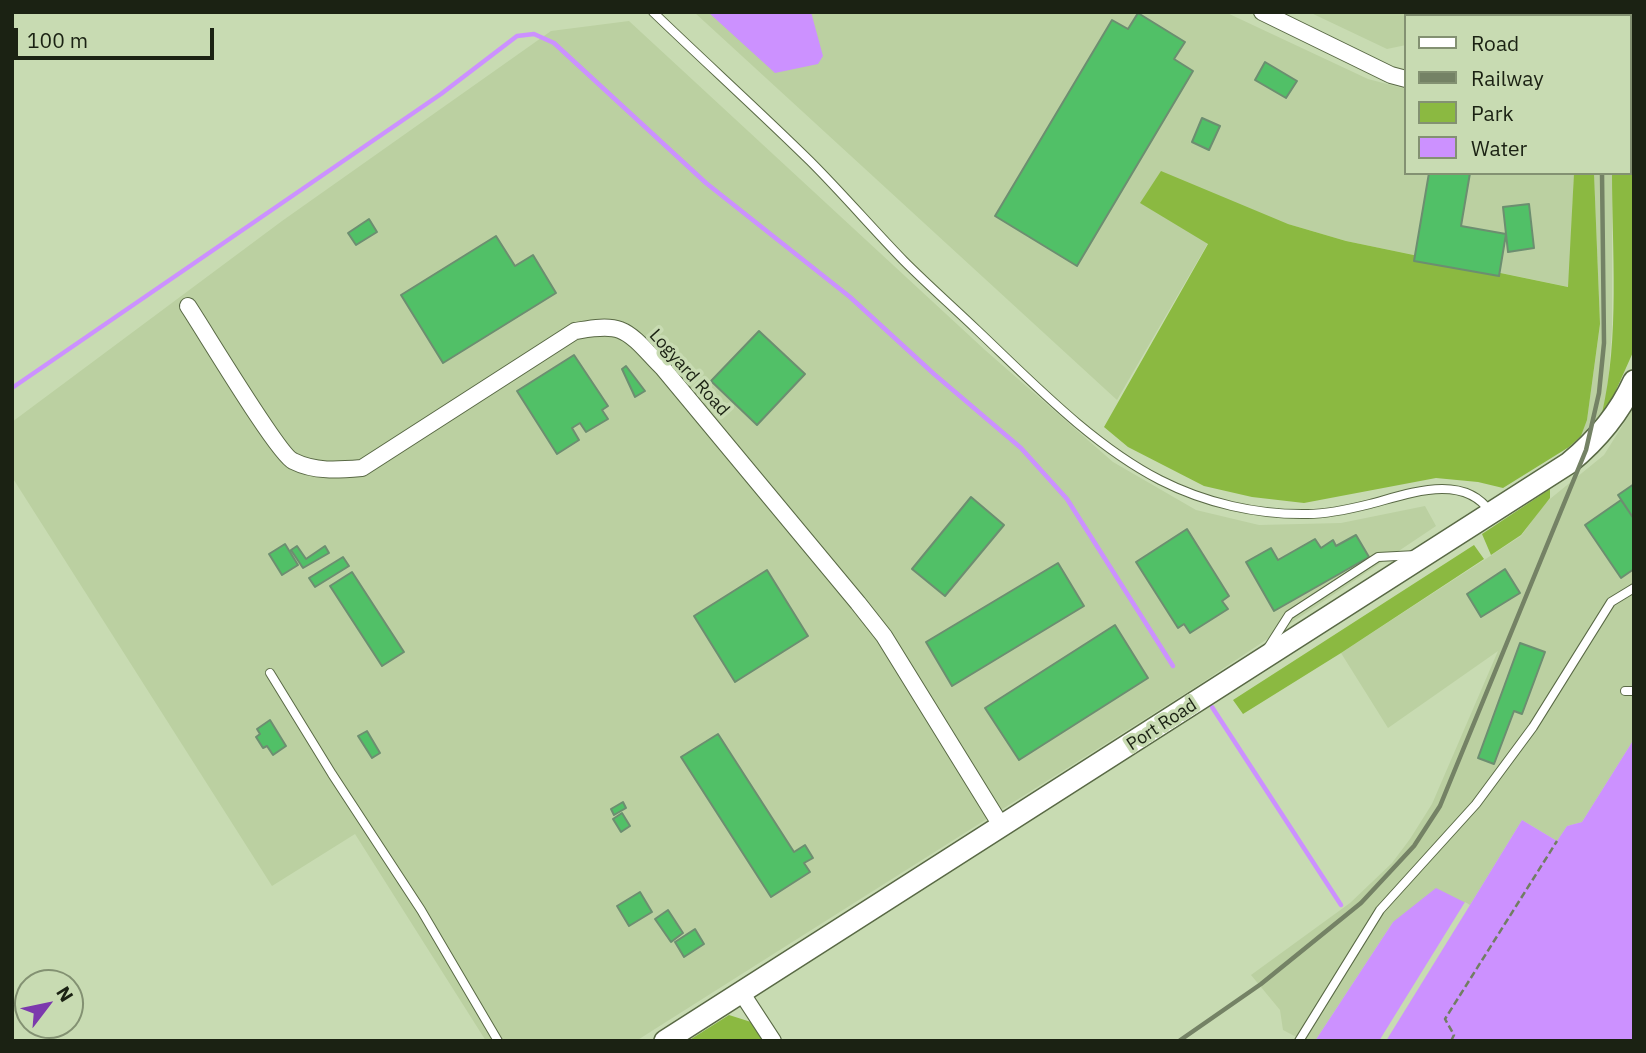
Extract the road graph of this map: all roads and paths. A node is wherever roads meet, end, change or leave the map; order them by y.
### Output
1 (653, 12) edge
2 (1262, 12) edge
3 (1404, 78) edge
4 (188, 306) dead end
5 (1634, 381) edge
6 (1492, 514) junction
7 (1634, 588) edge
8 (270, 673) dead end
9 (1002, 827) junction
10 (1557, 841) dead end
11 (741, 992) junction
12 (498, 1041) edge
13 (664, 1041) edge
14 (773, 1041) edge
15 (1298, 1041) edge
16 (1451, 1041) edge

1 - 6 lane
2 - 3 street
4 - 9 street, Logyard Road
5 - 6 main road, Port Road
6 - 9 main road, Port Road
7 - 15 lane
8 - 12 lane
9 - 11 main road, Port Road
10 - 16 path
11 - 13 main road, Port Road
11 - 14 street

